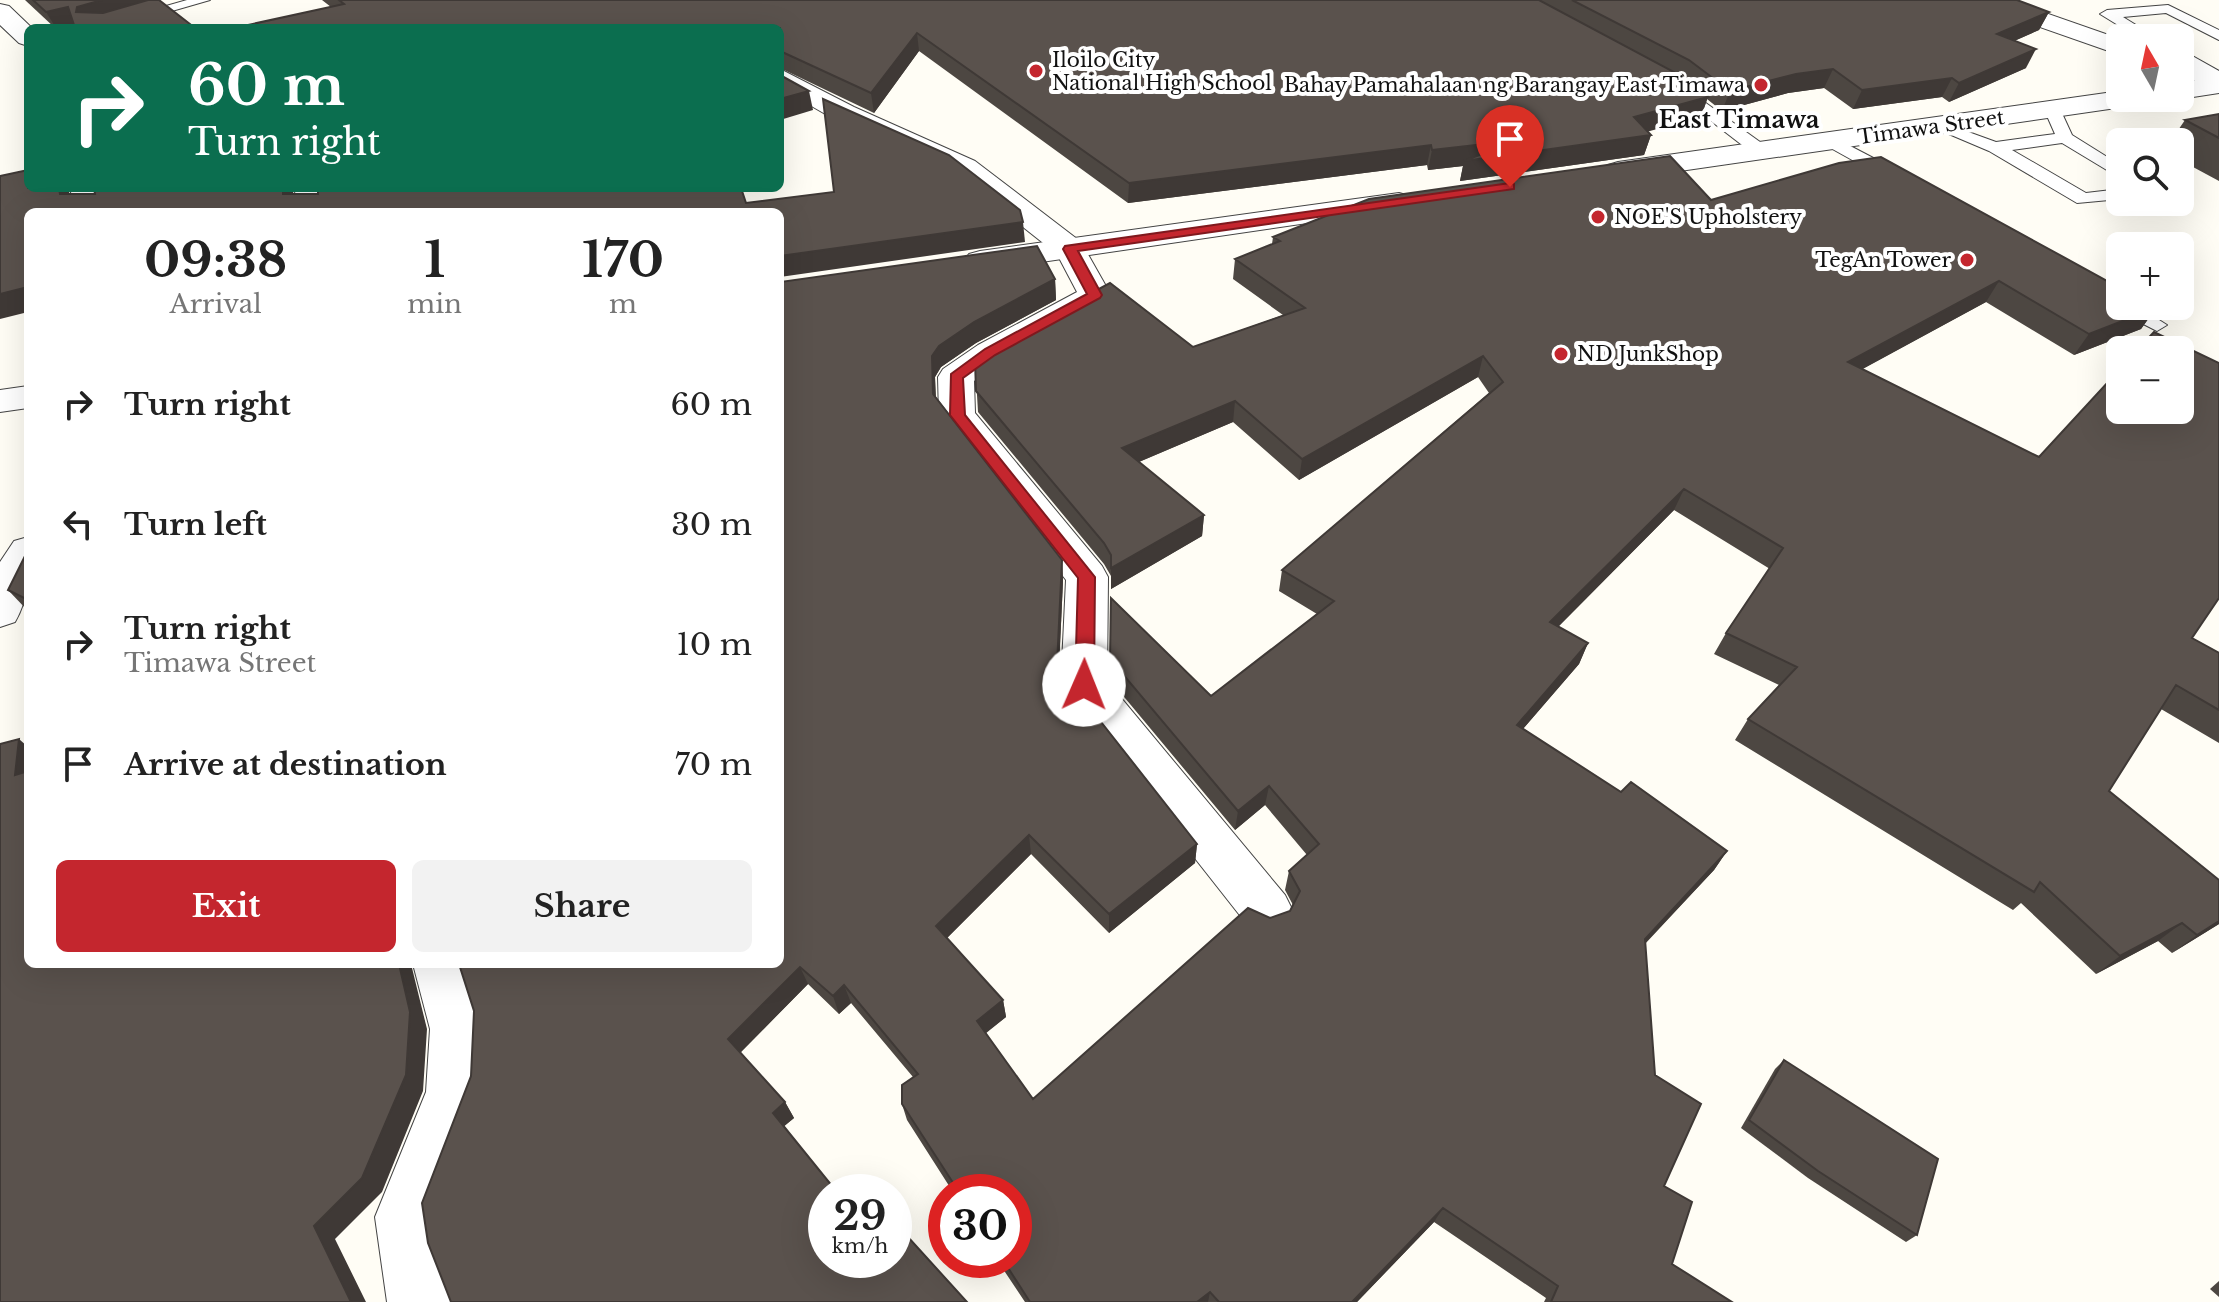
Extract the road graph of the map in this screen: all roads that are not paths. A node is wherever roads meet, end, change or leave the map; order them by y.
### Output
1 (203, 0) edge
2 (1985, 0) edge
3 (0, 11) edge
4 (111, 24) edge
5 (2125, 24) edge
6 (24, 34) edge
7 (2219, 36) edge
8 (2106, 42) edge
9 (2207, 53) dead end
10 (2194, 56) edge
11 (2194, 67) edge
12 (1661, 78) edge
13 (784, 79) edge
14 (2219, 81) edge
15 (2194, 87) edge
16 (2106, 101) edge
17 (2052, 109) junction
18 (1938, 126) junction
19 (2065, 138) junction
20 (1833, 142) junction
21 (1995, 147) junction
22 (1761, 151) junction
23 (2106, 164) edge
24 (1588, 175) edge
25 (1915, 188) edge
26 (2106, 196) edge
27 (1431, 198) edge
28 (1070, 249) junction
29 (948, 266) edge
30 (2148, 320) edge
31 (2157, 325) edge
32 (24, 398) edge
33 (0, 401) edge
34 (24, 557) edge
35 (0, 613) edge
36 (24, 631) edge
37 (1267, 911) dead end
38 (441, 968) edge
39 (419, 1302) edge

1 - 4 lane
2 - 8 street
3 - 6 street
5 - 7 lane
9 - 10 lane
11 - 14 street
12 - 22 lane
13 - 28 street
14 - 15 street
16 - 17 street, Timawa Street
17 - 18 street, Timawa Street
17 - 19 lane
18 - 20 street, Timawa Street
18 - 21 lane
19 - 21 lane
19 - 23 lane
20 - 22 street, Timawa Street
20 - 25 lane
21 - 26 lane
22 - 24 street, Timawa Street
27 - 28 street
28 - 29 street
28 - 37 street
30 - 31 lane
32 - 33 street
34 - 35 street
35 - 36 street
38 - 39 street

